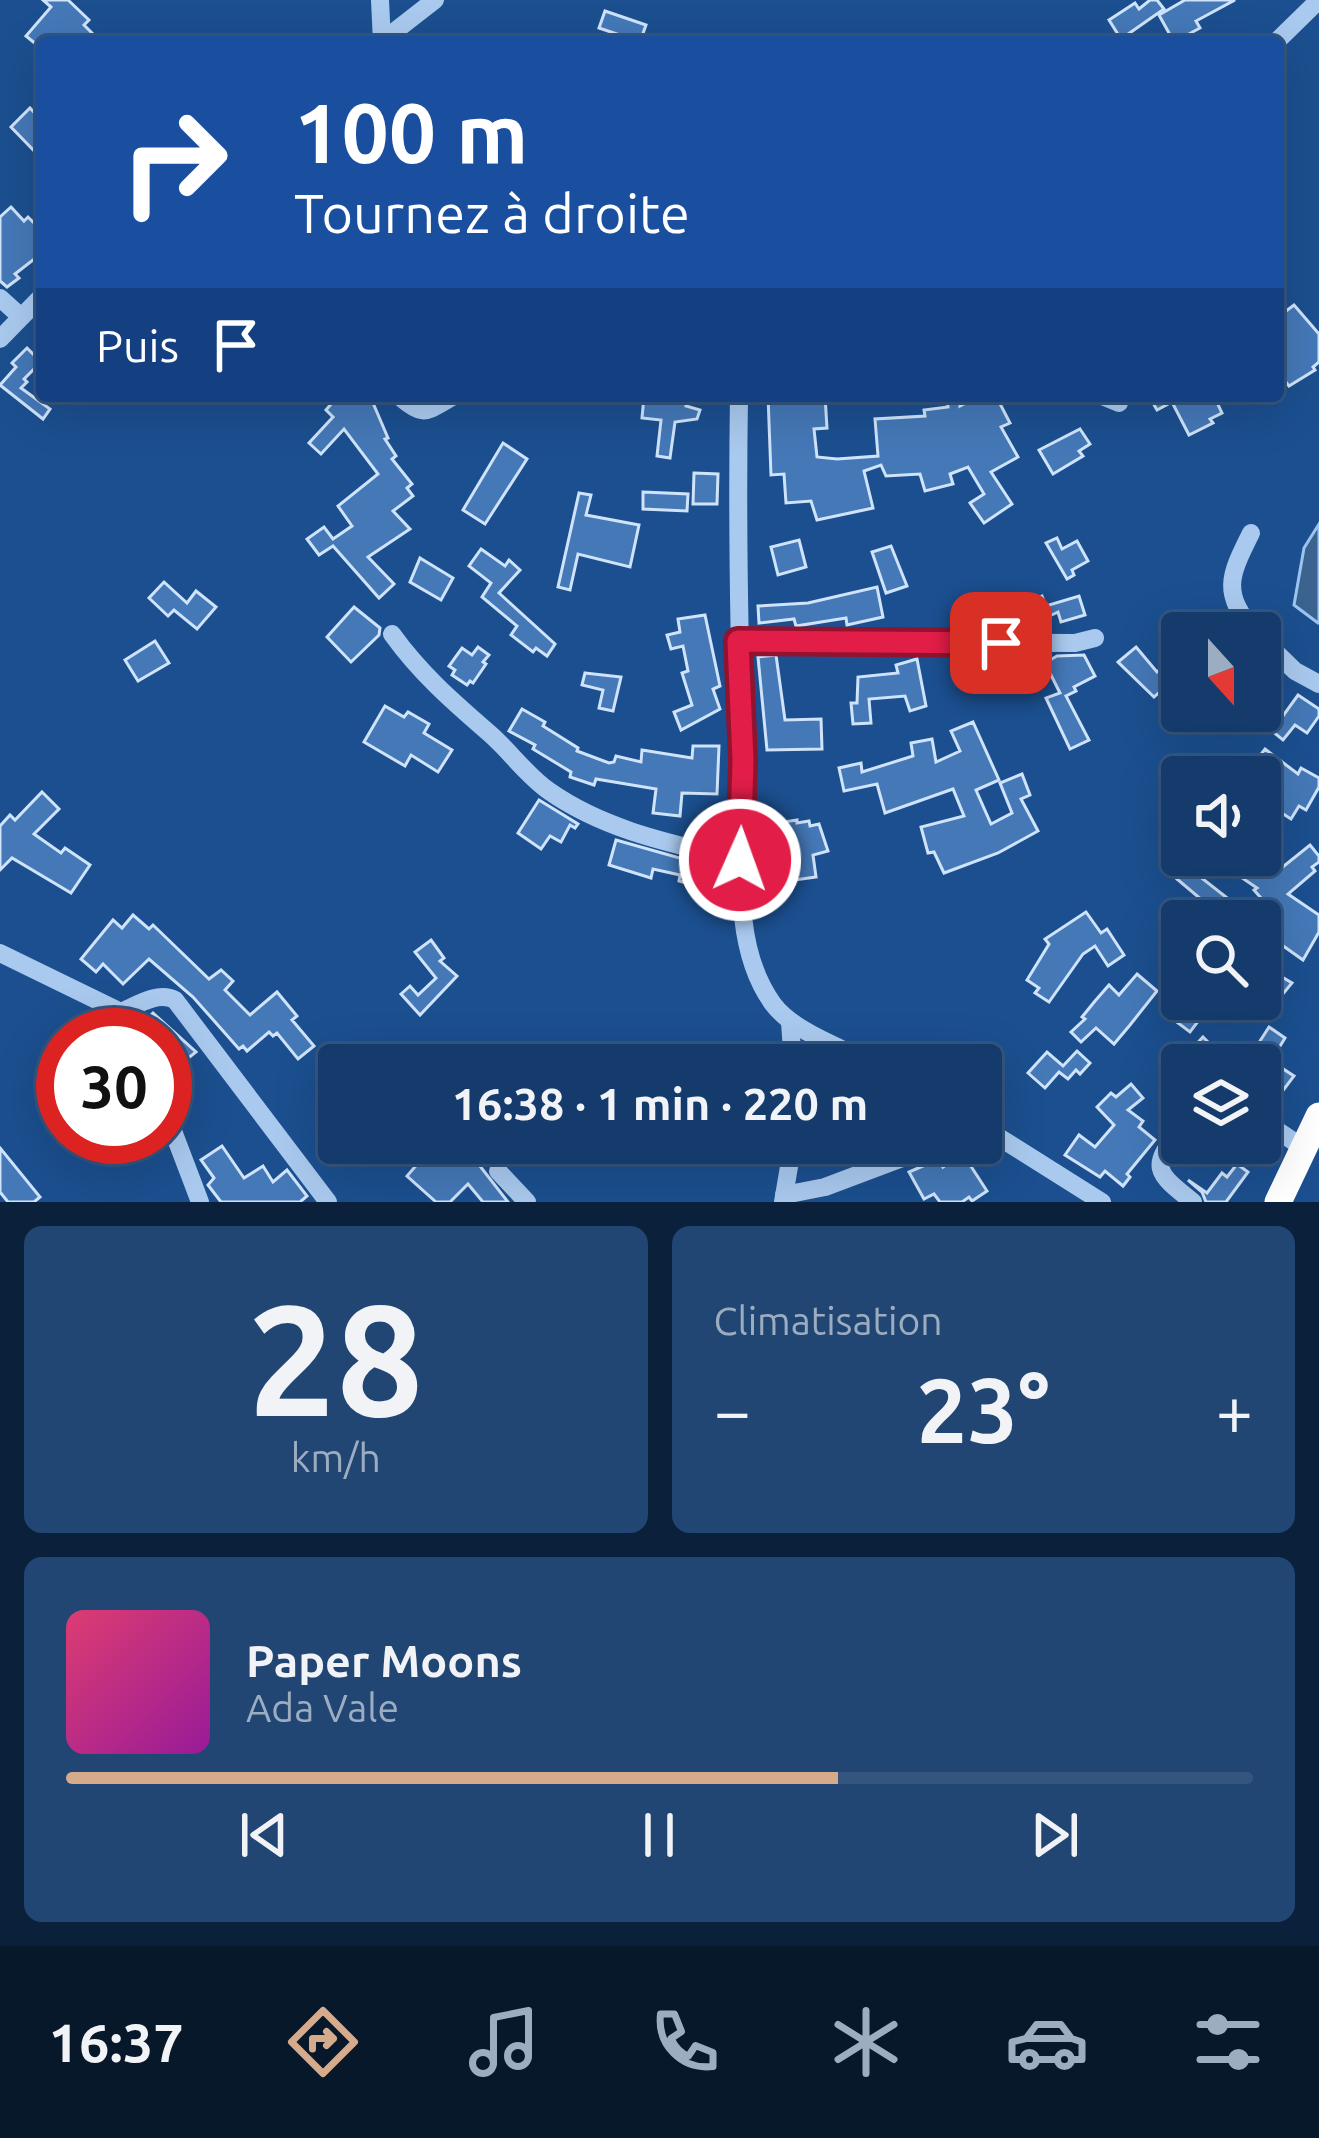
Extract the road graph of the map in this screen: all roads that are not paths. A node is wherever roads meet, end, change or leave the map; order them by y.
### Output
1 (380, 0) edge
2 (435, 0) edge
3 (1318, 0) edge
4 (381, 36) edge
5 (389, 36) edge
6 (1282, 36) edge
7 (0, 298) edge
8 (36, 301) edge
9 (20, 316) junction
10 (0, 339) edge
11 (405, 402) edge
12 (442, 402) edge
13 (739, 402) edge
14 (1251, 532) dead end
15 (1238, 612) edge
16 (392, 634) dead end
17 (1095, 638) dead end
18 (738, 641) junction
19 (1281, 658) edge
20 (1319, 685) edge
21 (740, 860) junction
22 (0, 953) edge
23 (113, 1008) edge
24 (131, 1008) edge
25 (182, 1008) edge
26 (192, 1021) edge
27 (790, 1022) junction
28 (792, 1044) edge
29 (833, 1044) edge
30 (1319, 1116) edge
31 (1281, 1133) edge
32 (1002, 1139) edge
33 (1305, 1149) junction
34 (1161, 1157) edge
35 (186, 1164) edge
36 (790, 1164) edge
37 (886, 1164) edge
38 (498, 1171) dead end
39 (784, 1198) edge
40 (200, 1202) edge
41 (328, 1202) edge
42 (527, 1202) edge
43 (1102, 1202) edge
44 (1193, 1202) edge
45 (1278, 1202) edge

1 - 4 street
2 - 5 street
3 - 6 street
7 - 9 street
8 - 9 street
9 - 10 street
11 - 12 street
13 - 18 street
14 - 15 street
16 - 21 street
17 - 18 street
18 - 21 street
19 - 20 street
21 - 27 street
22 - 23 street
24 - 25 street
26 - 41 street
27 - 28 street
27 - 29 street
30 - 33 highway
31 - 33 street
32 - 43 street
33 - 45 highway
34 - 44 street
35 - 40 street
36 - 39 street
37 - 39 street
38 - 42 street

